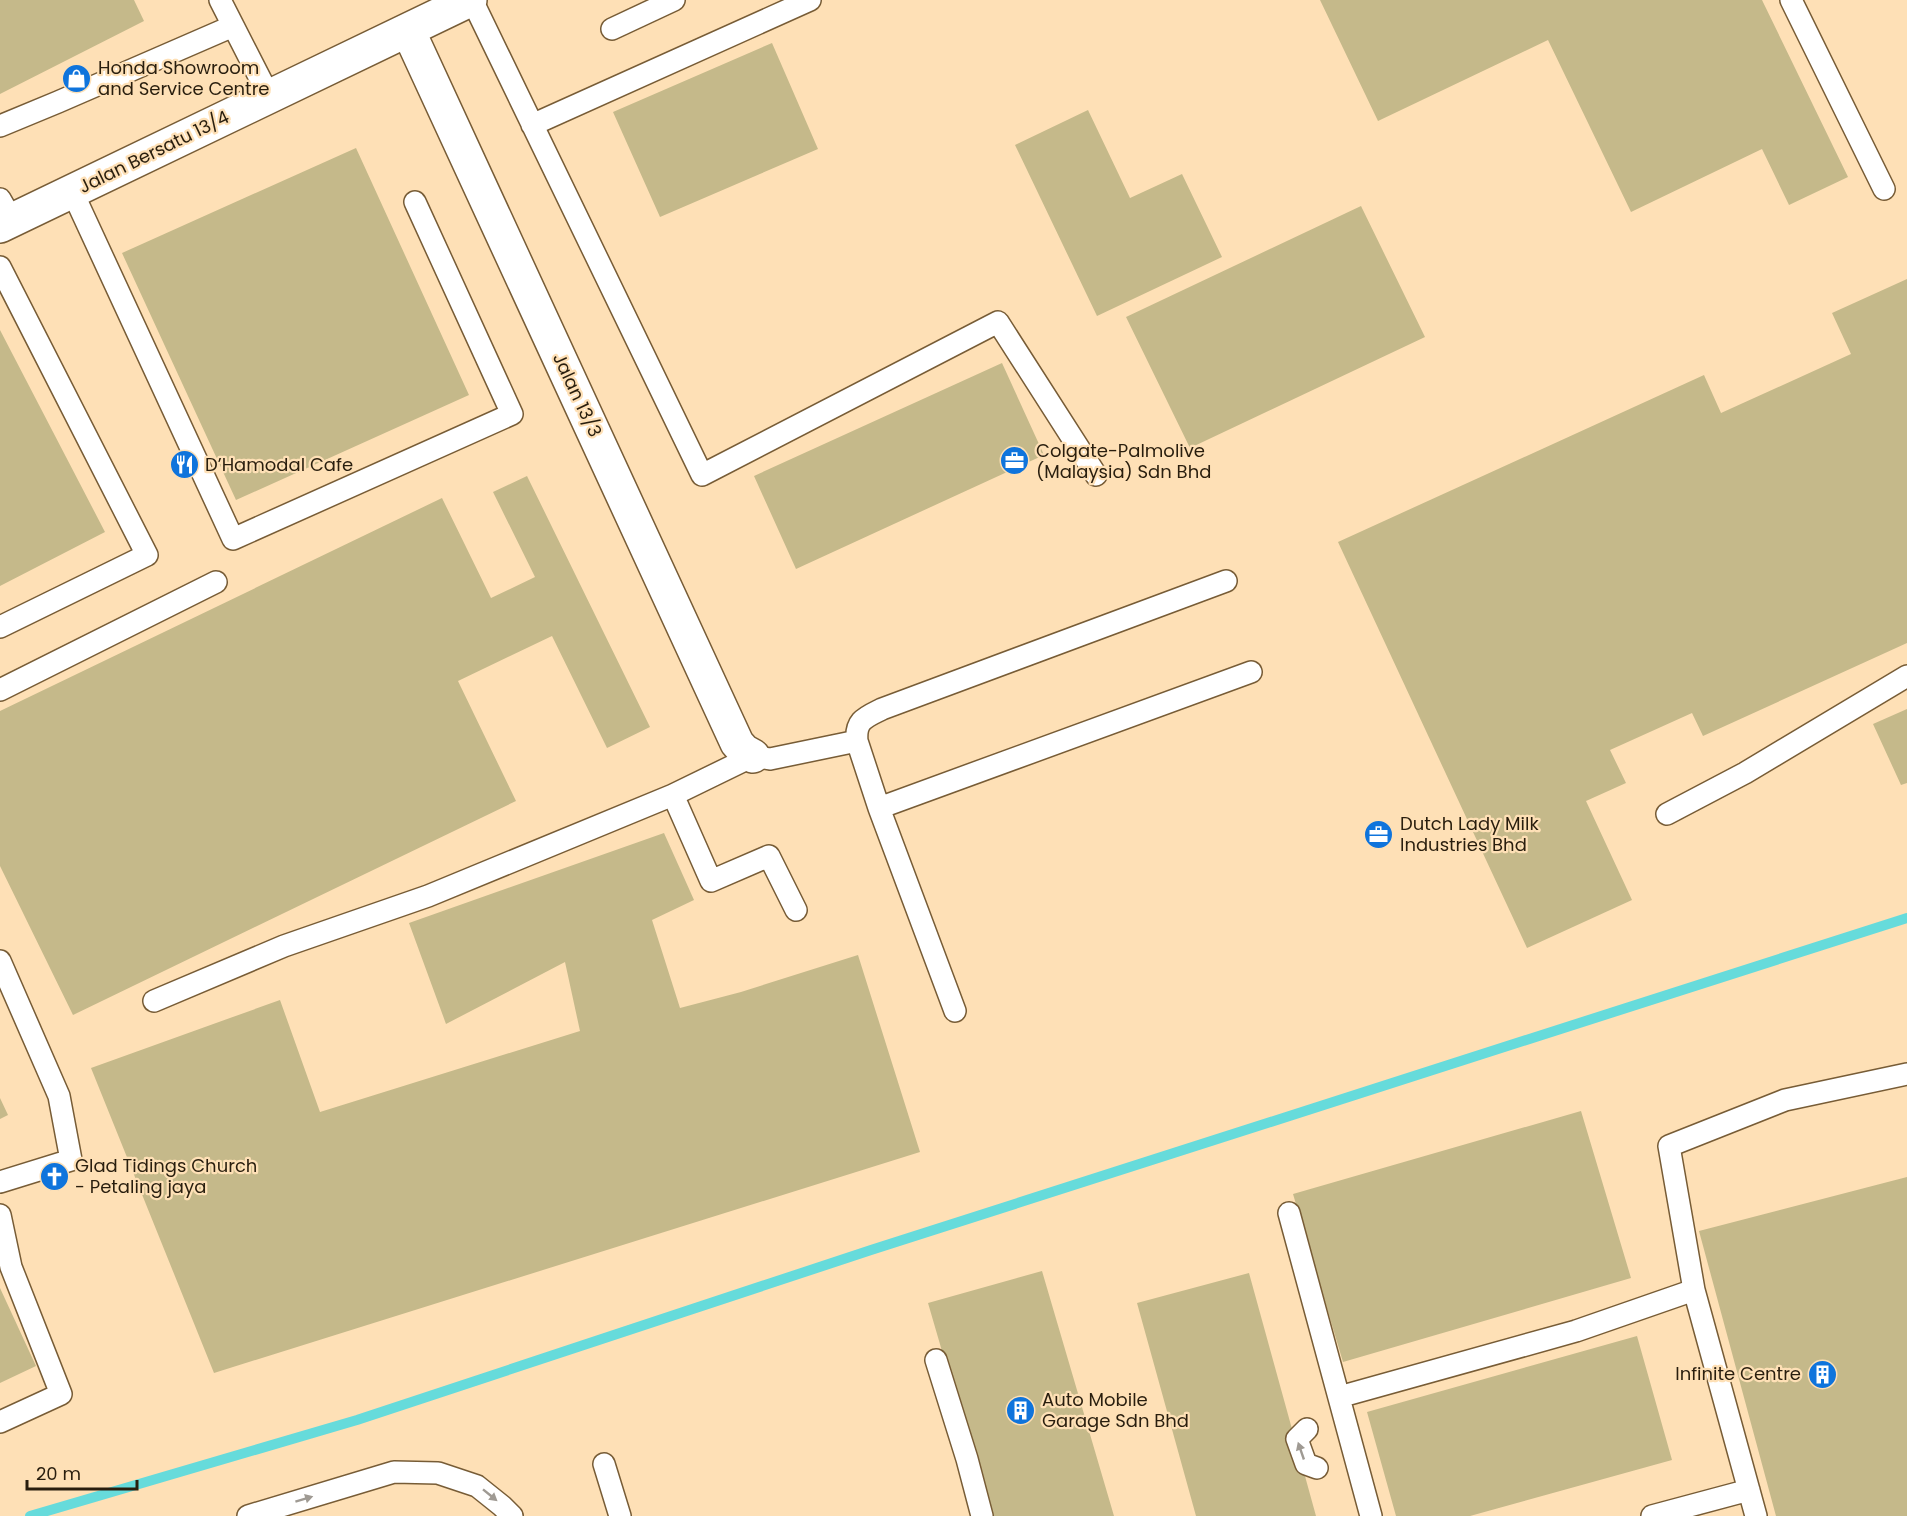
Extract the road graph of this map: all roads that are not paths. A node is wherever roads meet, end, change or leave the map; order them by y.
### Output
1 (471, 0) edge
2 (674, 0) edge
3 (810, 0) edge
4 (1791, 0) edge
5 (224, 1) edge
6 (233, 26) junction
7 (612, 29) dead end
8 (408, 30) junction
9 (269, 96) junction
10 (532, 125) junction
11 (0, 126) edge
12 (1884, 189) dead end
13 (72, 191) junction
14 (415, 202) dead end
15 (4, 215) edge
16 (0, 267) edge
17 (8, 303) edge
18 (1096, 475) dead end
19 (1226, 581) dead end
20 (216, 582) dead end
21 (0, 627) edge
22 (1251, 672) dead end
23 (1907, 676) edge
24 (0, 690) edge
25 (857, 741) junction
26 (753, 756) junction
27 (673, 795) junction
28 (879, 808) junction
29 (1667, 814) dead end
30 (796, 910) dead end
31 (0, 961) edge
32 (154, 1001) dead end
33 (955, 1011) dead end
34 (1907, 1074) edge
35 (0, 1182) edge
36 (1289, 1213) dead end
37 (0, 1215) edge
38 (1694, 1290) junction
39 (936, 1360) dead end
40 (1339, 1397) junction
41 (0, 1422) edge
42 (1307, 1429) dead end
43 (604, 1464) dead end
44 (1317, 1468) dead end
45 (1749, 1490) junction
46 (248, 1516) edge
47 (512, 1516) edge
48 (620, 1516) edge
49 (982, 1516) edge
50 (1371, 1516) edge
51 (1652, 1516) edge
52 (1756, 1516) edge

1 - 8 street, Jalan Bersatu 13/4
1 - 10 lane
2 - 7 lane
3 - 10 lane
4 - 12 lane
5 - 6 lane
6 - 9 lane
6 - 11 lane
8 - 9 street, Jalan Bersatu 13/4
8 - 26 street, Jalan 13/3
9 - 13 street, Jalan Bersatu 13/4
10 - 18 lane
13 - 14 lane
13 - 15 street, Jalan Bersatu 13/4
16 - 17 lane
17 - 21 lane
19 - 25 lane
20 - 24 lane
22 - 28 lane
23 - 29 lane
25 - 26 lane
25 - 28 lane
26 - 27 lane
27 - 30 lane
27 - 32 lane
28 - 33 lane
31 - 35 lane
34 - 38 lane
36 - 40 lane
37 - 41 lane
38 - 40 lane
38 - 45 lane
39 - 49 lane
40 - 50 lane
44 -> 42 lane
43 - 48 lane
45 - 51 lane
45 - 52 lane
46 -> 47 lane

